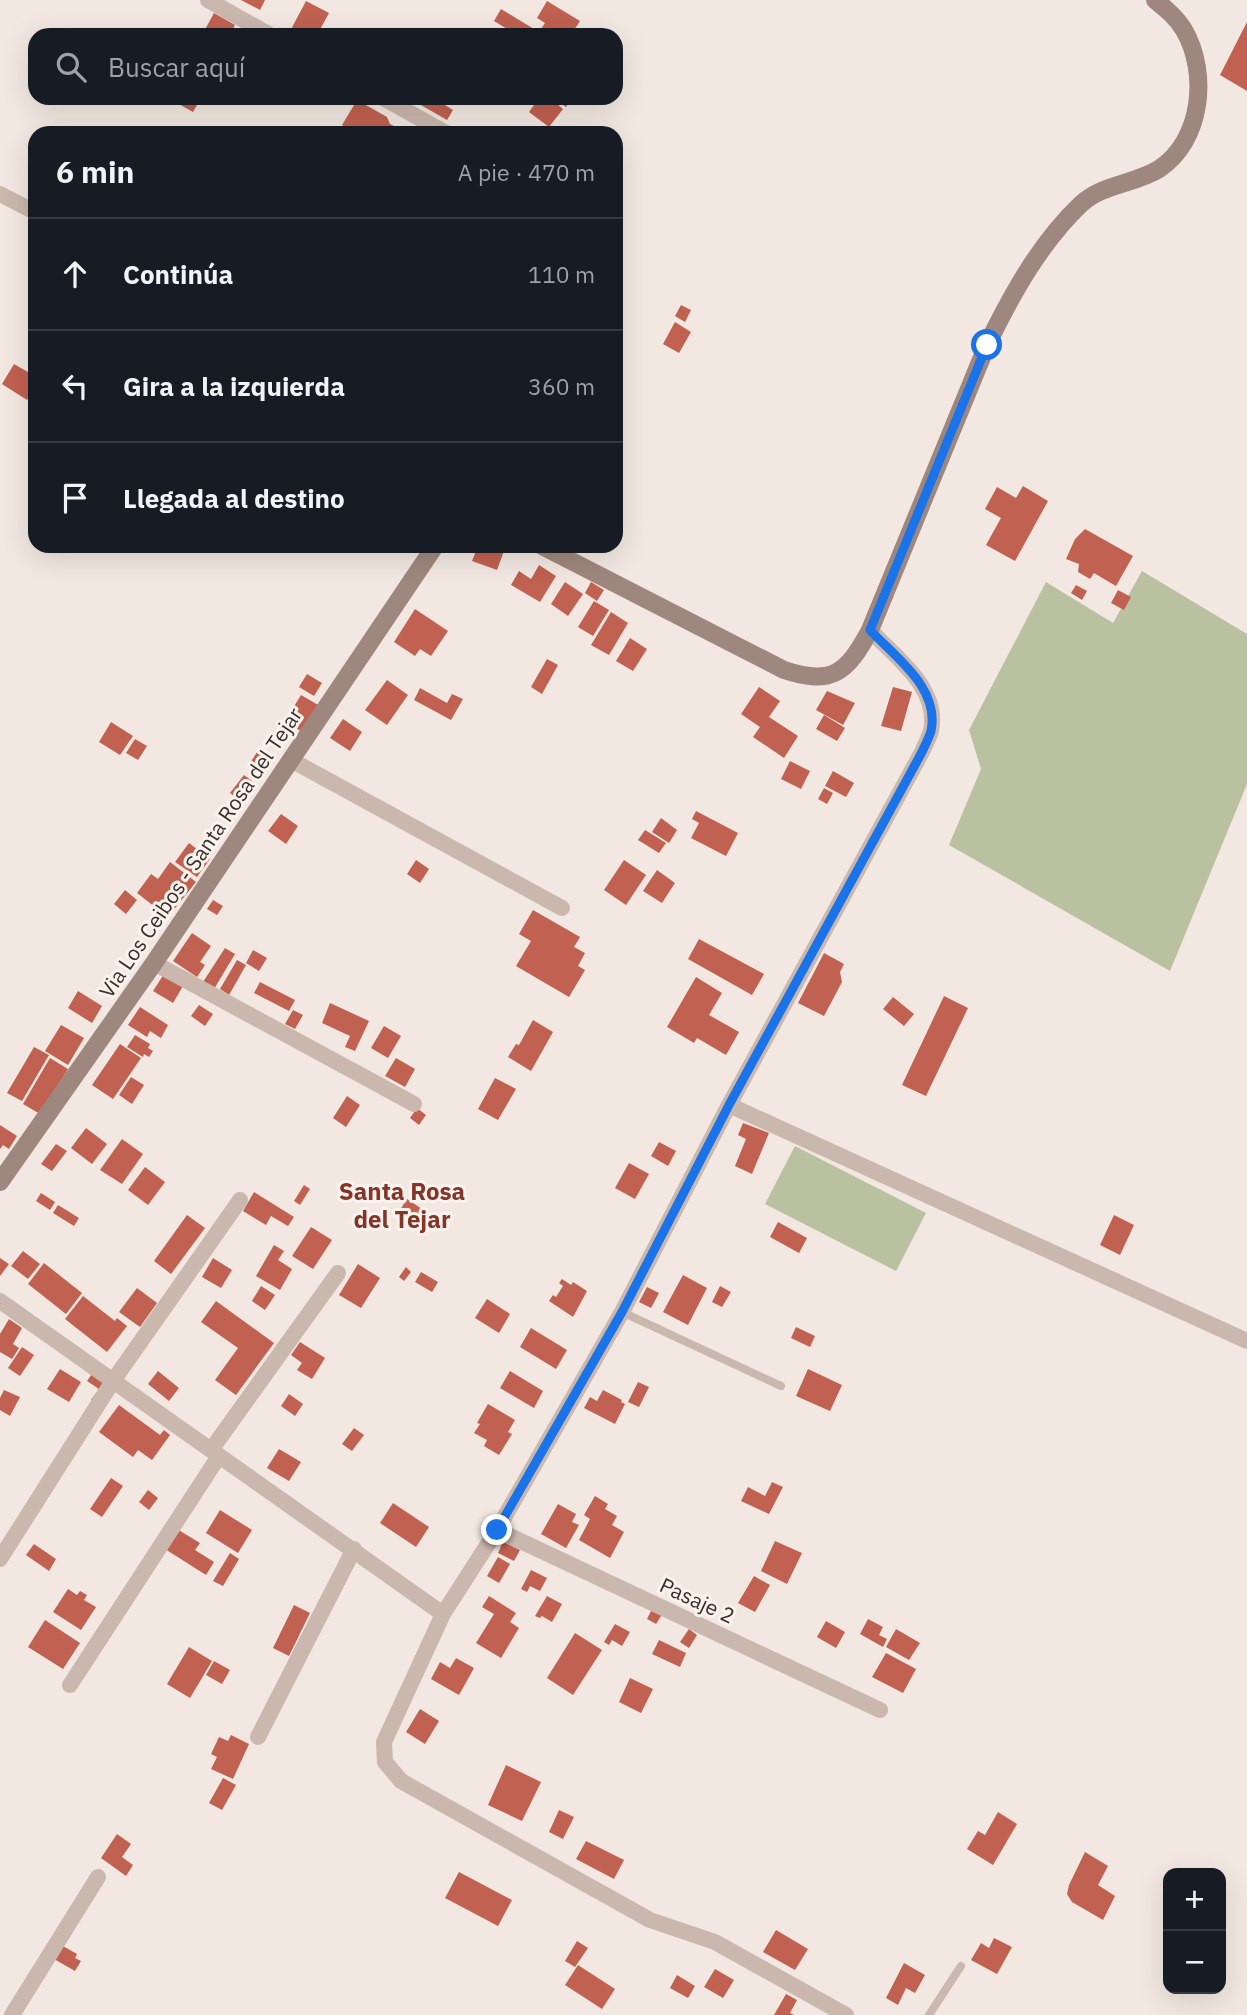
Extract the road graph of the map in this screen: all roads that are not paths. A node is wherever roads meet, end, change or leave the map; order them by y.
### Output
1 (208, 0) edge
2 (1155, 0) edge
3 (258, 28) edge
4 (396, 105) edge
5 (433, 126) edge
6 (0, 194) edge
7 (28, 208) edge
8 (430, 553) edge
9 (556, 553) edge
10 (870, 630) junction
11 (292, 760) junction
12 (562, 908) dead end
13 (154, 963) junction
14 (414, 1104) dead end
15 (729, 1105) junction
16 (0, 1182) edge
17 (240, 1200) dead end
18 (338, 1273) dead end
19 (0, 1301) edge
20 (622, 1312) junction
21 (1247, 1341) edge
22 (113, 1381) junction
23 (782, 1386) dead end
24 (215, 1453) junction
25 (497, 1530) junction
26 (354, 1549) junction
27 (0, 1559) edge
28 (443, 1614) junction
29 (70, 1685) dead end
30 (880, 1710) dead end
31 (258, 1737) dead end
32 (98, 1877) dead end
33 (961, 1966) dead end
34 (12, 2015) edge
35 (846, 2015) edge
36 (929, 2015) edge

1 - 3 street
2 - 10 main road
4 - 5 street
6 - 7 street
8 - 11 main road, Via Los Ceibos - Santa Rosa del Tejar
9 - 10 main road
10 - 15 street
11 - 12 street
11 - 13 main road, Via Los Ceibos - Santa Rosa del Tejar
13 - 14 street
13 - 16 main road, Via Los Ceibos - Santa Rosa del Tejar
15 - 20 street
15 - 21 street
17 - 22 street
18 - 24 street
19 - 22 street
20 - 23 lane
20 - 25 street
22 - 24 street
22 - 27 street
24 - 26 street
24 - 29 street
25 - 28 street
25 - 30 street, Pasaje 2
26 - 28 street
26 - 31 street
28 - 35 street
32 - 34 street
33 - 36 lane

